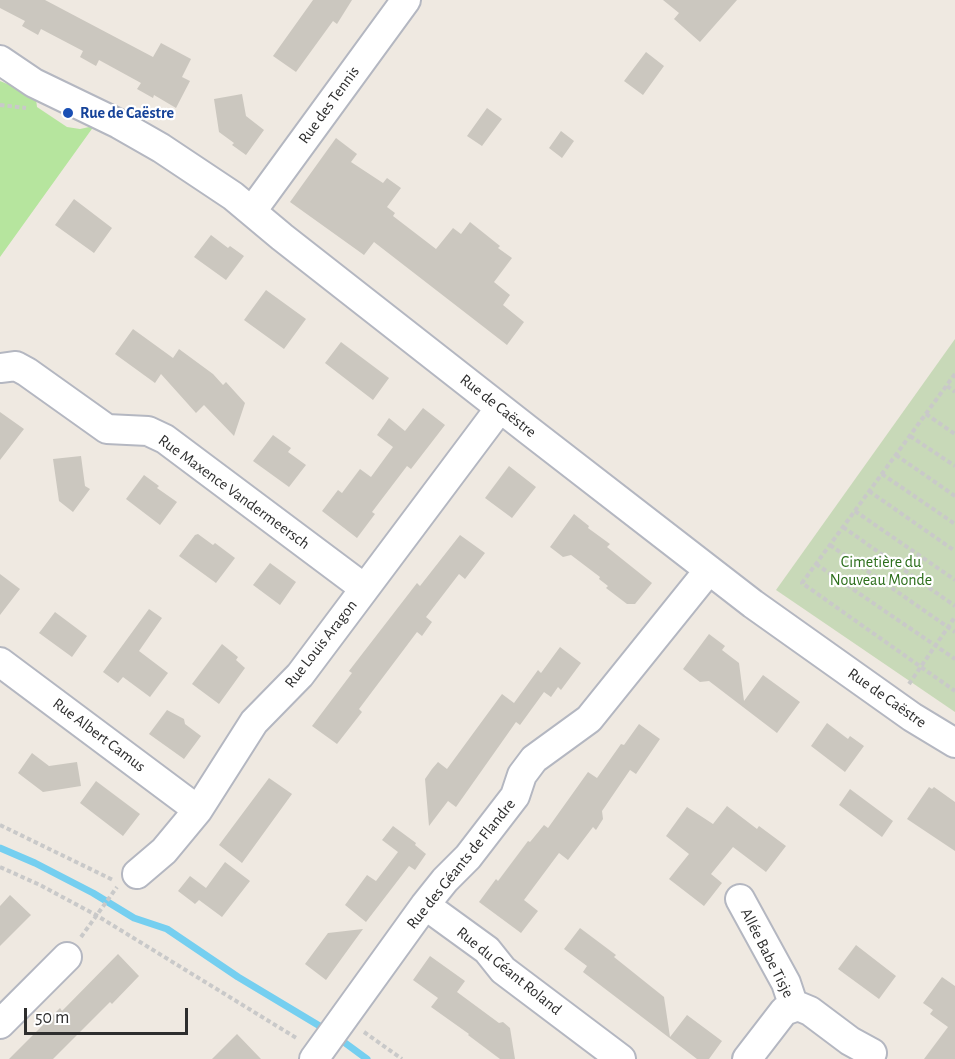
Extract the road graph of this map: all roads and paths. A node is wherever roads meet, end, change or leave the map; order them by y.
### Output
1 (406, 0) edge
2 (0, 60) edge
3 (0, 74) edge
4 (34, 83) junction
5 (252, 211) junction
6 (2, 367) edge
7 (955, 374) edge
8 (947, 386) junction
9 (955, 392) edge
10 (500, 408) junction
11 (926, 414) junction
12 (955, 434) edge
13 (910, 436) junction
14 (896, 455) junction
15 (955, 466) edge
16 (882, 474) junction
17 (869, 491) junction
18 (955, 496) edge
19 (855, 511) junction
20 (955, 524) edge
21 (843, 527) junction
22 (830, 545) junction
23 (955, 550) edge
24 (816, 564) junction
25 (709, 570) junction
26 (955, 580) edge
27 (364, 588) junction
28 (955, 606) edge
29 (955, 618) edge
30 (948, 627) junction
31 (955, 632) edge
32 (936, 646) junction
33 (955, 659) edge
34 (0, 662) edge
35 (921, 666) junction
36 (955, 691) edge
37 (895, 705) junction
38 (955, 743) edge
39 (198, 810) junction
40 (0, 825) edge
41 (0, 867) edge
42 (124, 882) junction
43 (740, 899) dead end
44 (425, 905) junction
45 (96, 915) junction
46 (67, 957) joint
47 (794, 1007) junction
48 (0, 1024) edge
49 (328, 1039) edge
50 (872, 1053) dead end
51 (402, 1059) edge
52 (621, 1059) edge
53 (747, 1059) edge

1 - 5 street, Rue des Tennis
2 - 4 street, Rue de Caëstre
3 - 4 street, Rue de Caëstre
4 - 5 street, Rue de Caëstre
5 - 10 street, Rue de Caëstre
6 - 27 street, Rue Maxence Vandermeersch
7 - 8 path
8 - 9 path
8 - 11 path
10 - 25 street, Rue de Caëstre
10 - 27 street, Rue Louis Aragon
11 - 12 path
11 - 13 path
13 - 14 path
13 - 15 path
14 - 16 path
14 - 18 path
16 - 17 path
16 - 20 path
17 - 19 path
17 - 23 path
19 - 21 path
19 - 26 path
21 - 22 path
21 - 28 path
22 - 24 path
22 - 30 path
24 - 32 path
24 - 35 path
25 - 37 street, Rue de Caëstre
25 - 44 street, Rue des Géants de Flandre
27 - 39 street, Rue Louis Aragon
29 - 30 path
30 - 31 path
30 - 32 path
32 - 33 path
32 - 35 path
34 - 39 street, Rue Albert Camus
35 - 36 path
35 - 37 path
37 - 38 street, Rue de Caëstre
39 - 42 street, Rue Louis Aragon
40 - 42 path
41 - 45 path
42 - 45 path
43 - 47 street, Allée Babe Tisje
44 - 49 street, Rue des Géants de Flandre
44 - 52 street, Rue du Géant Roland
45 - 46 path
45 - 49 path
46 - 48 street
47 - 50 street, Allée Babe Tisje
47 - 53 street, Allée Babe Tisje
49 - 51 path

